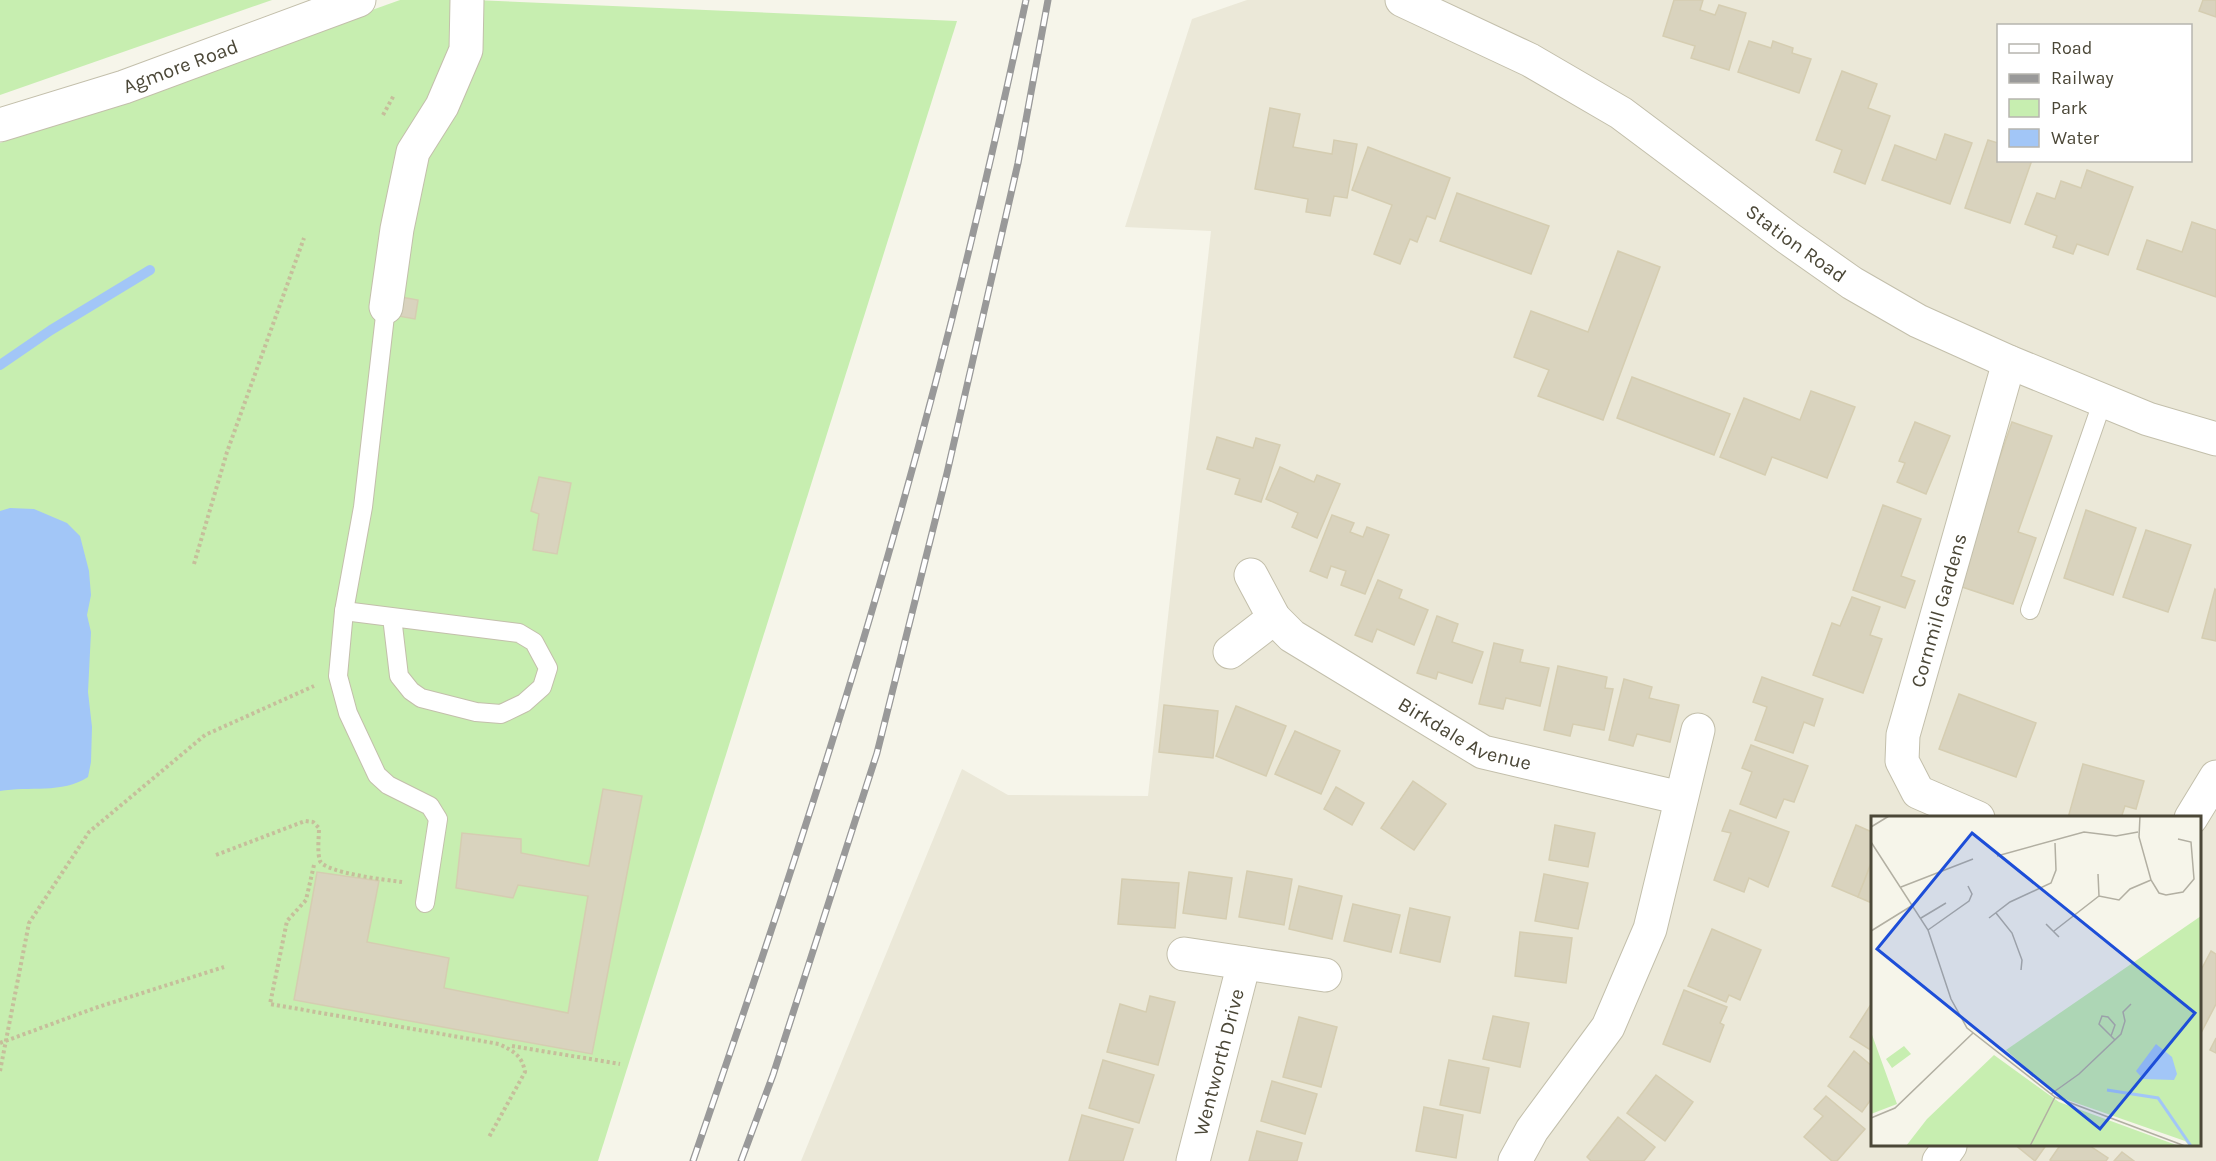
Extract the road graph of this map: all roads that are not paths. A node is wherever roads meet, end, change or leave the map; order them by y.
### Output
1 (358, 0) edge
2 (467, 0) edge
3 (1402, 0) edge
4 (0, 125) edge
5 (386, 307) joint
6 (2009, 362) junction
7 (2103, 400) junction
8 (2216, 439) edge
9 (1251, 574) dead end
10 (2030, 610) dead end
11 (344, 611) junction
12 (392, 617) junction
13 (1274, 618) junction
14 (1230, 652) dead end
15 (1698, 730) dead end
16 (2216, 777) edge
17 (1681, 798) junction
18 (1973, 816) edge
19 (2191, 816) edge
20 (425, 903) dead end
21 (1184, 954) dead end
22 (1244, 963) junction
23 (1325, 975) dead end
24 (1193, 1161) edge
25 (1515, 1161) edge

1 - 4 street, Agmore Road
2 - 5 street
3 - 6 street, Station Road
5 - 11 lane
6 - 7 street, Station Road
6 - 18 street, Cornmill Gardens
7 - 8 street, Station Road
7 - 10 lane
9 - 13 street, Birkdale Avenue
11 - 12 lane
11 - 20 lane
12 - 12 lane
13 - 14 street
13 - 17 street, Birkdale Avenue
15 - 17 street
16 - 19 street
17 - 25 street
21 - 22 street, Wentworth Drive
22 - 23 street, Wentworth Drive
22 - 24 street, Wentworth Drive

